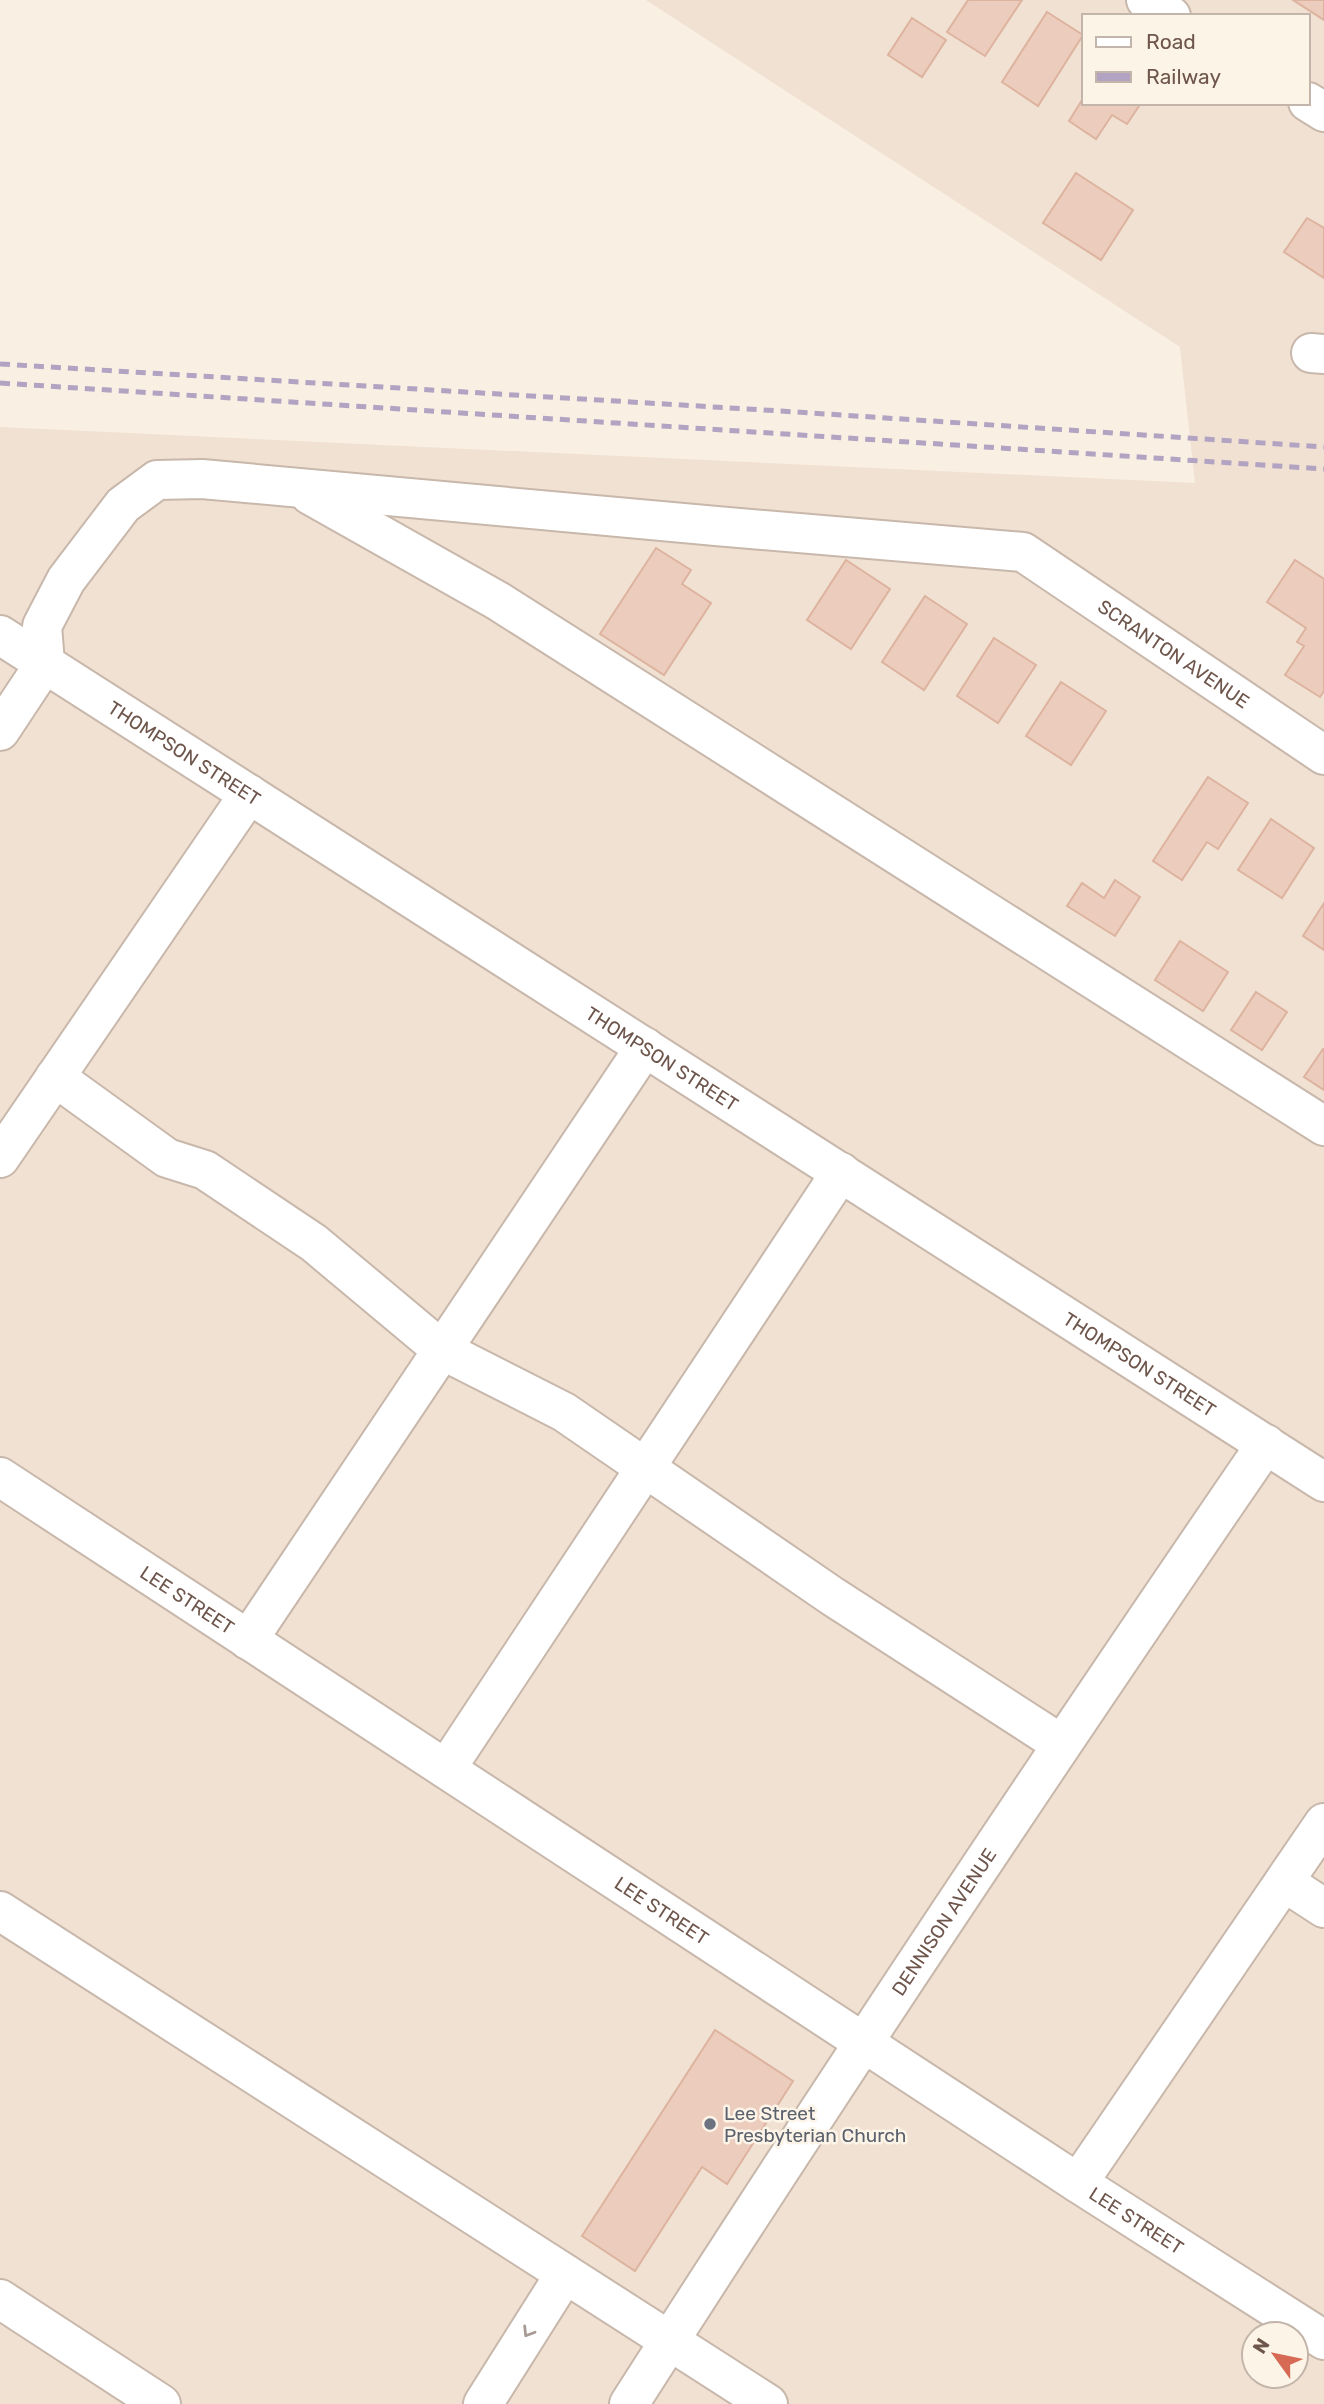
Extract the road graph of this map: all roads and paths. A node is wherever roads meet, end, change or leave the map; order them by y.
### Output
1 (1146, 0) edge
2 (1168, 14) edge
3 (296, 487) junction
4 (0, 635) edge
5 (45, 663) junction
6 (0, 731) edge
7 (1324, 755) edge
8 (249, 794) junction
9 (645, 1047) junction
10 (55, 1077) junction
11 (1324, 1126) edge
12 (0, 1158) edge
13 (841, 1172) junction
14 (442, 1350) junction
15 (1266, 1444) junction
16 (644, 1469) junction
17 (0, 1477) edge
18 (1324, 1482) edge
19 (248, 1640) junction
20 (1061, 1744) junction
21 (446, 1769) junction
22 (1324, 1823) edge
23 (1284, 1882) junction
24 (1324, 1908) edge
25 (0, 1911) edge
26 (863, 2043) junction
27 (1078, 2183) junction
28 (565, 2274) junction
29 (0, 2299) edge
30 (1324, 2340) edge
31 (670, 2341) junction
32 (161, 2404) edge
33 (483, 2404) edge
34 (629, 2404) edge
35 (768, 2404) edge

1 - 2 street
3 - 5 street
3 - 7 street, SCRANTON AVENUE
3 - 11 street
4 - 5 street, THOMPSON STREET
5 - 6 street
5 - 8 street, THOMPSON STREET
8 - 9 street, THOMPSON STREET
8 - 10 street
9 - 13 street, THOMPSON STREET
9 - 14 street
10 - 12 street
10 - 14 street
13 - 15 street, THOMPSON STREET
13 - 16 street
14 - 16 street
14 - 19 street
15 - 18 street, THOMPSON STREET
15 - 20 street, DENNISON AVENUE
16 - 20 street
16 - 21 street
17 - 19 street, LEE STREET
19 - 21 street, LEE STREET
20 - 26 street, DENNISON AVENUE
21 - 26 street, LEE STREET
22 - 23 street
23 - 24 street
23 - 27 street
25 - 28 street
26 - 27 street, LEE STREET
26 - 31 street, DENNISON AVENUE
27 - 30 street, LEE STREET
28 - 31 street
28 -> 33 street
29 - 32 street
31 - 34 street, DENNISON AVENUE
31 - 35 street

